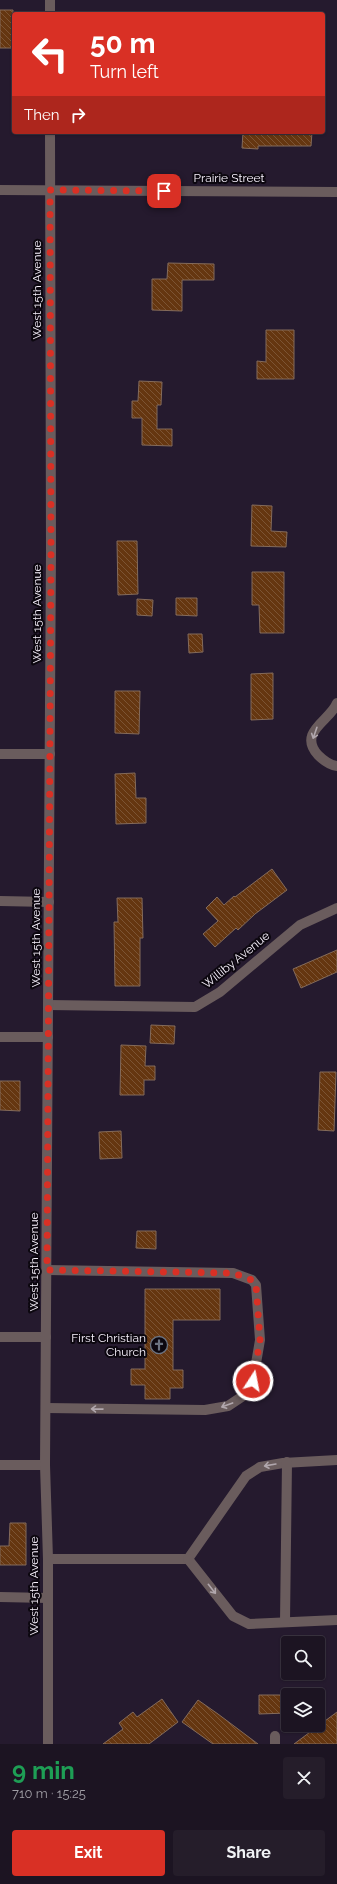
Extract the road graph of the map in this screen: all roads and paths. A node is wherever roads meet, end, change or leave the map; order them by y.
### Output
1 (50, 0) edge
2 (50, 12) edge
3 (50, 134) edge
4 (0, 190) edge
5 (50, 190) junction
6 (337, 192) edge
7 (337, 703) edge
8 (0, 754) edge
9 (50, 754) junction
10 (337, 766) edge
11 (0, 901) edge
12 (49, 902) junction
13 (337, 908) edge
14 (48, 1005) junction
15 (0, 1037) edge
16 (48, 1037) junction
17 (47, 1270) junction
18 (0, 1337) edge
19 (46, 1337) junction
20 (46, 1408) junction
21 (337, 1460) edge
22 (287, 1462) junction
23 (0, 1465) edge
24 (45, 1466) junction
25 (188, 1559) junction
26 (48, 1560) junction
27 (0, 1597) edge
28 (48, 1598) junction
29 (337, 1620) edge
30 (285, 1622) junction
31 (48, 1744) edge

1 - 2 street
3 - 5 street, West 15th Avenue
4 - 5 street, Prairie Street
5 - 6 street, Prairie Street
5 - 9 street, West 15th Avenue
7 -> 10 street
8 - 9 street
9 - 12 street, West 15th Avenue
11 - 12 street
12 - 14 street, West 15th Avenue
13 - 14 street, Williby Avenue
14 - 16 street, West 15th Avenue
15 - 16 street
16 - 17 street, West 15th Avenue
17 - 19 street, West 15th Avenue
17 -> 20 street
18 - 19 street
19 - 20 street, West 15th Avenue
20 - 24 street, West 15th Avenue
21 - 22 street
22 -> 25 street
22 - 30 street
23 - 24 street
24 - 26 street, West 15th Avenue
25 - 26 street
25 -> 30 street
26 - 28 street, West 15th Avenue
27 - 28 street
28 - 31 street, West 15th Avenue
29 - 30 street

